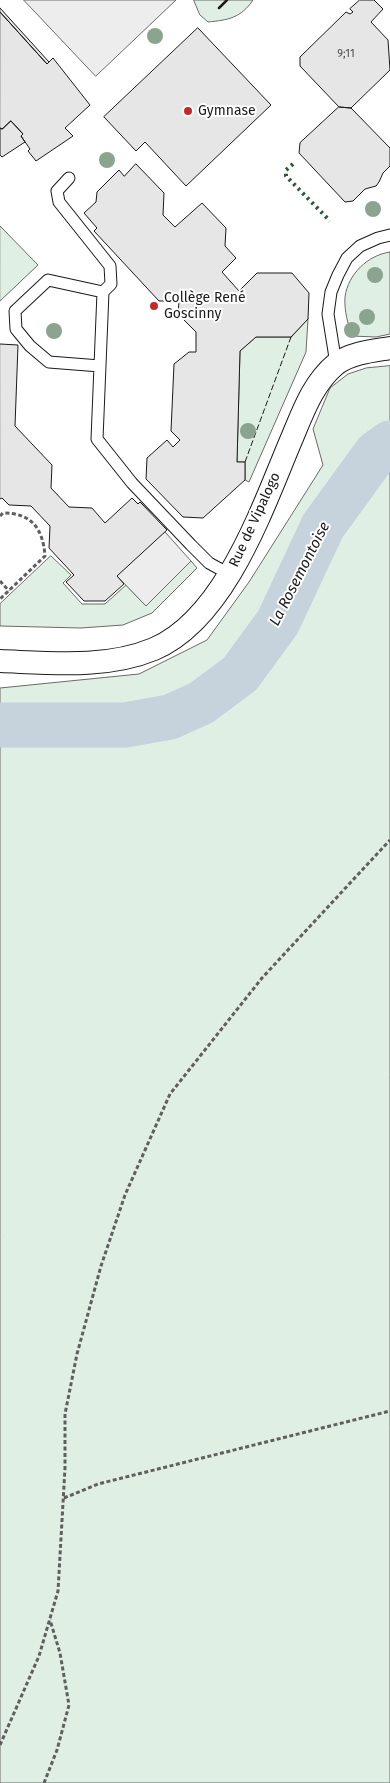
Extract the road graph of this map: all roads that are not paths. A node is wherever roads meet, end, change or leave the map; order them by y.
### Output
1 (69, 178) dead end
2 (390, 235) edge
3 (103, 292) junction
4 (390, 348) edge
5 (336, 364) junction
6 (100, 366) junction
7 (229, 574) junction
8 (0, 661) edge

1 - 3 lane
2 - 5 lane
3 - 6 lane
3 - 6 lane
4 - 5 street, Rue de Vipalogo
5 - 7 street, Rue de Vipalogo
6 - 7 lane
7 - 8 street, Rue de Vipalogo

